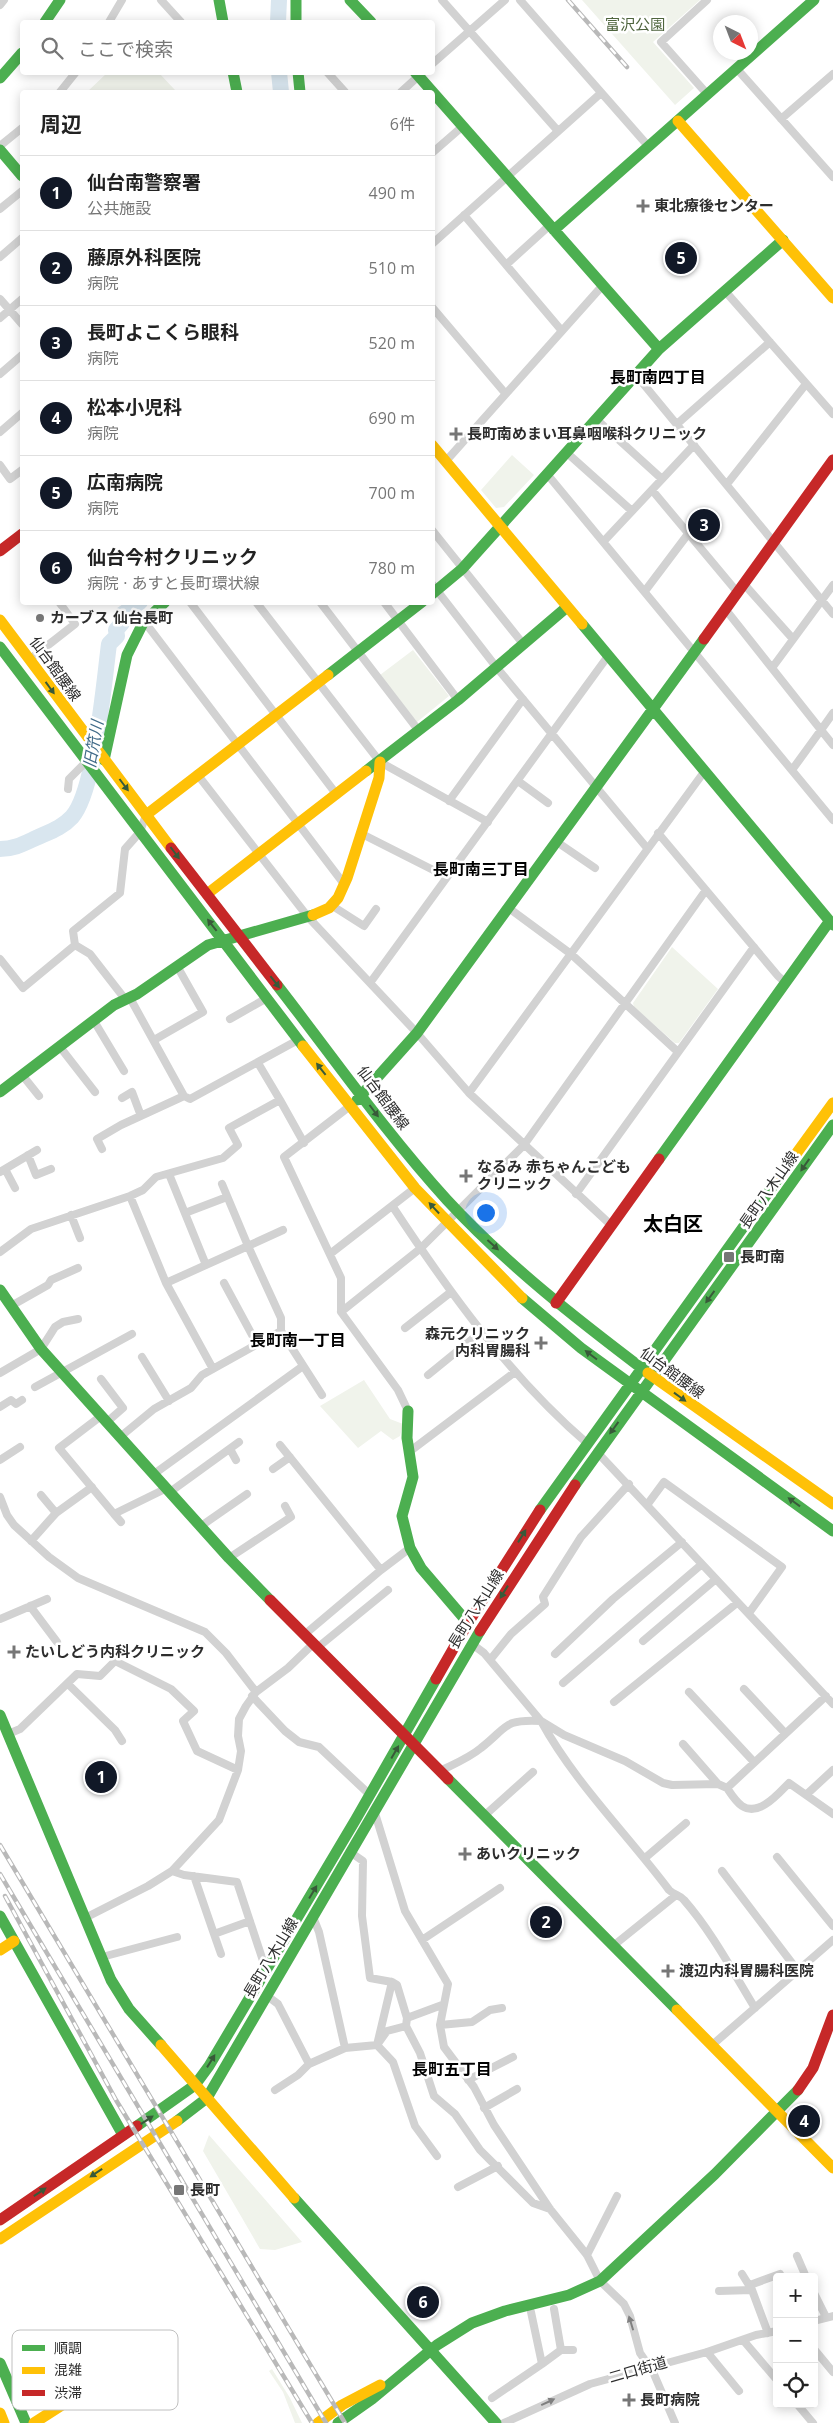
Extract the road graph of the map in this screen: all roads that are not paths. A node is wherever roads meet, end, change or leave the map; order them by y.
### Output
1 (4, 0) edge
2 (60, 0) edge
3 (122, 0) edge
4 (161, 0) edge
5 (219, 0) edge
6 (296, 0) edge
7 (350, 0) edge
8 (442, 0) edge
9 (505, 0) edge
10 (520, 0) edge
11 (707, 0) edge
12 (814, 0) edge
13 (0, 5) edge
14 (47, 20) edge
15 (109, 20) edge
16 (179, 20) edge
17 (223, 20) edge
18 (296, 20) edge
19 (368, 20) edge
20 (470, 31) junction
21 (20, 55) edge
22 (435, 61) edge
23 (737, 68) junction
24 (833, 74) edge
25 (74, 75) edge
26 (234, 75) edge
27 (298, 75) edge
28 (330, 75) edge
29 (418, 75) edge
30 (420, 75) edge
31 (0, 78) edge
32 (62, 90) edge
33 (237, 90) edge
34 (300, 90) edge
35 (343, 90) edge
36 (403, 90) edge
37 (433, 90) edge
38 (435, 93) edge
39 (601, 93) junction
40 (708, 95) junction
41 (782, 119) junction
42 (678, 121) junction
43 (463, 126) junction
44 (20, 130) edge
45 (558, 131) junction
46 (649, 147) junction
47 (0, 148) edge
48 (435, 150) edge
49 (20, 173) edge
50 (832, 173) edge
51 (507, 176) junction
52 (20, 193) edge
53 (0, 209) edge
54 (464, 215) junction
55 (552, 227) junction
56 (20, 240) edge
57 (783, 240) junction
58 (435, 241) edge
59 (0, 257) edge
60 (507, 264) junction
61 (603, 284) junction
62 (725, 291) junction
63 (833, 298) edge
64 (0, 299) edge
65 (20, 301) edge
66 (10, 310) junction
67 (435, 311) edge
68 (0, 318) edge
69 (20, 322) edge
70 (562, 331) junction
71 (770, 342) junction
72 (659, 348) junction
73 (20, 357) edge
74 (0, 374) edge
75 (636, 375) junction
76 (806, 384) junction
77 (505, 393) junction
78 (833, 414) edge
79 (20, 415) edge
80 (596, 419) junction
81 (677, 424) junction
82 (0, 432) edge
83 (694, 445) junction
84 (435, 449) edge
85 (566, 452) junction
86 (833, 460) edge
87 (446, 462) junction
88 (0, 465) edge
89 (20, 472) edge
90 (547, 474) junction
91 (662, 479) junction
92 (727, 484) junction
93 (652, 490) junction
94 (632, 511) junction
95 (500, 525) junction
96 (435, 534) edge
97 (688, 534) junction
98 (20, 536) edge
99 (604, 541) junction
100 (774, 543) junction
101 (0, 551) edge
102 (462, 569) junction
103 (833, 585) edge
104 (741, 588) junction
105 (435, 589) edge
106 (435, 591) edge
107 (645, 591) junction
108 (822, 601) junction
109 (61, 605) edge
110 (163, 605) edge
111 (192, 605) edge
112 (258, 605) edge
113 (322, 605) edge
114 (386, 605) edge
115 (418, 605) edge
116 (568, 607) junction
117 (726, 610) junction
118 (833, 614) edge
119 (0, 620) edge
120 (144, 621) junction
121 (398, 621) junction
122 (793, 639) junction
123 (524, 645) junction
124 (0, 648) edge
125 (695, 651) junction
126 (358, 652) junction
127 (608, 656) junction
128 (29, 660) junction
129 (497, 668) junction
130 (772, 668) junction
131 (317, 683) junction
132 (523, 699) junction
133 (458, 700) junction
134 (653, 710) junction
135 (833, 713) edge
136 (276, 714) junction
137 (821, 730) junction
138 (419, 731) junction
139 (552, 734) junction
140 (237, 744) junction
141 (833, 745) edge
142 (103, 758) junction
143 (84, 759) junction
144 (380, 762) junction
145 (792, 770) junction
146 (704, 772) junction
147 (197, 774) junction
148 (518, 781) junction
149 (596, 787) junction
150 (68, 788) dead end
151 (337, 795) junction
152 (448, 801) junction
153 (548, 803) dead end
154 (146, 815) junction
155 (833, 820) edge
156 (488, 822) junction
157 (299, 825) junction
158 (140, 832) junction
159 (658, 833) junction
160 (362, 834) junction
161 (557, 842) junction
162 (646, 848) junction
163 (259, 855) junction
164 (595, 868) dead end
165 (448, 877) junction
166 (344, 884) junction
167 (706, 890) junction
168 (207, 894) junction
169 (331, 905) junction
170 (376, 909) dead end
171 (510, 909) junction
172 (308, 917) junction
173 (831, 924) edge
174 (240, 938) junction
175 (224, 942) junction
176 (75, 945) junction
177 (754, 947) junction
178 (571, 954) junction
179 (0, 959) edge
180 (177, 966) junction
181 (370, 982) junction
182 (786, 983) junction
183 (267, 998) junction
184 (128, 999) junction
185 (626, 1004) junction
186 (230, 1019) dead end
187 (94, 1021) junction
188 (417, 1033) junction
189 (154, 1040) junction
190 (298, 1040) junction
191 (60, 1047) junction
192 (678, 1052) junction
193 (258, 1063) junction
194 (124, 1071) dead end
195 (23, 1076) junction
196 (0, 1092) edge
197 (95, 1092) dead end
198 (469, 1093) junction
199 (362, 1094) junction
200 (39, 1096) dead end
201 (184, 1096) junction
202 (122, 1098) dead end
203 (280, 1100) junction
204 (833, 1103) edge
205 (350, 1106) junction
206 (141, 1116) junction
207 (833, 1125) edge
208 (304, 1144) junction
209 (524, 1145) junction
210 (102, 1149) dead end
211 (37, 1150) dead end
212 (28, 1155) junction
213 (51, 1169) dead end
214 (2, 1170) edge
215 (169, 1174) junction
216 (222, 1184) dead end
217 (16, 1188) dead end
218 (415, 1188) junction
219 (576, 1194) junction
220 (130, 1196) junction
221 (228, 1197) junction
222 (393, 1207) junction
223 (459, 1212) junction
224 (185, 1213) junction
225 (71, 1215) junction
226 (448, 1223) junction
227 (612, 1226) junction
228 (283, 1230) dead end
229 (80, 1238) dead end
230 (248, 1246) junction
231 (421, 1248) junction
232 (0, 1252) edge
233 (330, 1254) junction
234 (206, 1265) junction
235 (78, 1268) dead end
236 (224, 1283) dead end
237 (166, 1284) junction
238 (0, 1290) edge
239 (451, 1292) junction
240 (556, 1302) junction
241 (11, 1306) junction
242 (341, 1312) junction
243 (78, 1319) dead end
244 (405, 1328) dead end
245 (281, 1331) junction
246 (482, 1331) junction
247 (132, 1334) dead end
248 (258, 1344) junction
249 (41, 1349) junction
250 (142, 1357) dead end
251 (303, 1366) junction
252 (213, 1369) junction
253 (640, 1369) junction
254 (62, 1372) junction
255 (514, 1372) junction
256 (0, 1373) edge
257 (428, 1374) dead end
258 (652, 1377) junction
259 (101, 1379) dead end
260 (630, 1384) junction
261 (35, 1387) dead end
262 (641, 1392) junction
263 (322, 1395) dead end
264 (22, 1400) dead end
265 (169, 1401) junction
266 (0, 1407) edge
267 (408, 1411) joint
268 (104, 1419) junction
269 (120, 1437) junction
270 (239, 1442) dead end
271 (280, 1445) dead end
272 (20, 1447) dead end
273 (592, 1448) junction
274 (230, 1449) junction
275 (409, 1452) junction
276 (290, 1457) junction
277 (0, 1460) edge
278 (236, 1460) dead end
279 (273, 1469) dead end
280 (154, 1474) junction
281 (629, 1484) junction
282 (92, 1488) junction
283 (168, 1490) junction
284 (247, 1494) dead end
285 (41, 1495) dead end
286 (0, 1497) edge
287 (833, 1504) edge
288 (647, 1505) junction
289 (286, 1506) dead end
290 (3, 1513) edge
291 (56, 1513) junction
292 (114, 1514) junction
293 (121, 1522) dead end
294 (201, 1526) junction
295 (833, 1530) edge
296 (31, 1541) junction
297 (682, 1542) junction
298 (410, 1548) junction
299 (229, 1558) junction
300 (507, 1560) junction
301 (702, 1564) junction
302 (520, 1568) junction
303 (381, 1570) junction
304 (716, 1579) junction
305 (388, 1590) dead end
306 (47, 1599) dead end
307 (737, 1602) junction
308 (30, 1606) junction
309 (749, 1613) junction
310 (0, 1619) edge
311 (468, 1623) junction
312 (643, 1641) dead end
313 (57, 1642) dead end
314 (311, 1642) junction
315 (472, 1644) junction
316 (555, 1654) dead end
317 (490, 1660) junction
318 (563, 1683) dead end
319 (68, 1684) junction
320 (744, 1689) dead end
321 (689, 1692) dead end
322 (254, 1694) junction
323 (826, 1696) junction
324 (614, 1702) dead end
325 (833, 1704) edge
326 (0, 1715) edge
327 (541, 1721) junction
328 (785, 1733) junction
329 (8, 1734) junction
330 (405, 1735) junction
331 (122, 1742) dead end
332 (413, 1744) junction
333 (683, 1744) dead end
334 (754, 1762) junction
335 (238, 1770) junction
336 (833, 1770) edge
337 (440, 1771) junction
338 (533, 1772) dead end
339 (718, 1784) junction
340 (727, 1788) junction
341 (807, 1794) junction
342 (370, 1795) junction
343 (374, 1810) junction
344 (833, 1814) edge
345 (484, 1816) junction
346 (686, 1823) dead end
347 (350, 1852) junction
348 (777, 1856) dead end
349 (645, 1858) junction
350 (172, 1871) junction
351 (722, 1872) dead end
352 (194, 1876) junction
353 (500, 1888) dead end
354 (675, 1896) junction
355 (0, 1916) edge
356 (313, 1917) junction
357 (85, 1918) junction
358 (250, 1921) junction
359 (833, 1926) edge
360 (214, 1934) junction
361 (177, 1937) dead end
362 (422, 1940) junction
363 (833, 1940) edge
364 (14, 1941) junction
365 (612, 1946) junction
366 (0, 1950) edge
367 (221, 1954) dead end
368 (102, 1957) junction
369 (266, 1970) junction
370 (798, 1971) junction
371 (392, 1982) junction
372 (266, 1995) junction
373 (442, 2005) junction
374 (502, 2008) dead end
375 (755, 2008) junction
376 (833, 2015) edge
377 (406, 2022) junction
378 (440, 2025) junction
379 (377, 2045) junction
380 (711, 2046) junction
381 (346, 2048) junction
382 (513, 2058) dead end
383 (309, 2064) junction
384 (468, 2080) junction
385 (194, 2085) junction
386 (517, 2089) dead end
387 (275, 2090) dead end
388 (207, 2098) junction
389 (484, 2108) junction
390 (778, 2112) junction
391 (123, 2135) junction
392 (437, 2156) dead end
393 (498, 2166) junction
394 (833, 2168) edge
395 (458, 2187) dead end
396 (617, 2196) dead end
397 (550, 2209) junction
398 (0, 2220) edge
399 (0, 2239) edge
400 (587, 2255) junction
401 (797, 2256) dead end
402 (804, 2273) edge
403 (742, 2274) dead end
404 (773, 2277) edge
405 (600, 2281) junction
406 (751, 2288) junction
407 (719, 2291) dead end
408 (818, 2299) edge
409 (554, 2309) dead end
410 (531, 2312) dead end
411 (829, 2317) edge
412 (773, 2332) edge
413 (768, 2333) junction
414 (743, 2340) junction
415 (561, 2350) junction
416 (573, 2350) dead end
417 (431, 2351) junction
418 (707, 2352) junction
419 (818, 2354) edge
420 (0, 2363) edge
421 (542, 2364) junction
422 (649, 2367) junction
423 (410, 2368) junction
424 (833, 2372) edge
425 (773, 2375) edge
426 (12, 2391) edge
427 (739, 2391) dead end
428 (492, 2398) dead end
429 (800, 2408) edge
430 (20, 2410) edge
431 (54, 2410) edge
432 (0, 2413) edge
433 (351, 2420) edge
434 (4, 2423) edge
435 (26, 2423) edge
436 (34, 2423) edge
437 (318, 2423) edge
438 (338, 2423) edge
439 (496, 2423) edge
440 (504, 2423) edge
441 (675, 2423) edge
442 (813, 2423) edge

1 - 13 street
2 - 14 street
3 - 15 street
4 - 16 street
5 - 17 street
6 - 18 street
7 - 19 street
8 - 20 street
9 - 20 street
10 - 39 street
11 - 40 street
12 - 23 street
20 - 22 street
20 - 45 street
21 - 31 street
23 - 40 street
23 - 41 street
24 - 41 street
25 - 32 street
26 - 33 street
27 - 34 street
28 - 35 street
29 - 36 street
30 - 37 street
38 - 43 street
39 - 45 street
39 - 46 street
40 - 42 street
41 - 50 street
42 - 46 street
42 - 57 street
43 - 48 street
43 - 51 street
44 - 47 street
45 - 51 street
46 - 55 street
47 - 49 street
51 - 54 street
51 - 55 street
52 - 53 street
54 - 58 street
54 - 60 street
55 - 60 street
55 - 61 street
56 - 59 street
57 - 62 street
57 - 63 street
60 - 70 street
61 - 70 street
61 - 72 street
62 - 71 street
62 - 72 street
64 - 66 street
65 - 66 street
66 - 68 street
66 - 69 street
67 - 77 street
70 - 77 street
71 - 76 street
71 - 81 street
72 - 75 street
73 - 74 street
75 - 80 street
75 - 81 street
76 - 78 street
76 - 92 street
77 - 87 street
79 - 82 street
80 - 85 street
80 - 91 street
81 - 83 street
83 - 91 street
83 - 92 street
84 - 87 street
85 - 90 street
85 - 94 street
86 - 100 street
87 - 95 street
88 - 89 street
90 - 95 street
90 - 99 street
91 - 93 street
92 - 100 street
93 - 94 street
93 - 97 street
94 - 99 street
95 - 102 street
95 - 116 street
96 - 102 street
97 - 104 street
97 - 107 street
98 - 101 street
99 - 107 street
100 - 104 street
100 - 108 street
102 - 105 street
102 - 123 street
103 - 108 street
104 - 117 street
104 - 122 street
106 - 129 street
107 - 125 street
108 - 118 street
108 - 122 street
109 - 128 street
110 - 120 street
111 - 136 street
112 - 131 street
113 - 126 street
114 - 121 street
115 - 121 street
116 - 123 street
116 - 127 street
117 - 125 street
117 - 130 street
119 - 128 street, 仙台館腰線
120 - 140 street
120 - 142 street
121 - 126 street
121 - 133 street
122 - 130 street
123 - 129 street
124 - 143 street, 仙台館腰線
125 - 134 street
125 - 145 street
126 - 131 street
126 - 138 street
127 - 134 street
127 - 139 street
128 -> 142 street, 仙台館腰線
129 - 132 street
129 - 133 street
130 - 137 street
131 - 136 street
131 - 144 street
132 - 139 street
132 - 152 street
133 - 138 street
134 - 146 street
134 - 149 street
135 - 137 street
136 - 140 street
136 - 151 street
137 - 141 street
137 - 145 street
138 - 144 street
139 - 148 street
139 - 149 street
140 - 147 street
140 - 157 street
142 -> 154 street, 仙台館腰線
143 - 150 street
143 - 158 street, 仙台館腰線
144 - 151 street
144 - 152 street
144 - 160 street
145 - 155 street
146 - 159 street
146 - 173 street
147 - 154 street
147 - 163 street
148 - 153 street
148 - 156 street
149 - 161 street
149 - 162 street
151 - 157 street
152 - 156 street
154 - 158 street
154 -> 168 street, 仙台館腰線
156 - 165 street
157 - 163 street
157 - 166 street
175 -> 158 street, 仙台館腰線
158 - 176 street
159 - 162 street
159 - 167 street
160 - 165 street
160 - 166 street
161 - 164 street
161 - 171 street
162 - 178 street
163 - 168 street
163 - 172 street
165 - 181 street
166 - 169 street
167 - 177 street
167 - 185 street
168 - 174 street, 仙台館腰線
169 - 170 street
169 - 172 street
171 - 178 street
171 - 188 street
172 - 174 street
172 - 181 street
173 - 182 street
174 - 175 street
174 -> 199 street, 仙台館腰線
175 - 180 street
175 - 183 street, 仙台館腰線
176 - 179 street
176 - 184 street
177 - 182 street
177 - 192 street
178 - 185 street
178 - 198 street
180 - 184 street
180 - 189 street
181 - 188 street
182 - 227 street
183 - 186 street
183 - 190 street, 仙台館腰線
184 - 187 street
184 - 189 street
185 - 192 street
185 - 209 street
187 - 191 street
187 - 194 street
188 - 198 street
188 - 199 street
189 - 201 street
190 - 193 street
205 -> 190 street, 仙台館腰線
191 - 195 street
191 - 197 street
192 - 219 street
193 - 201 street
193 - 203 street
195 - 196 street
195 - 200 street
198 - 209 street
199 - 205 street
199 -> 223 street, 仙台館腰線
201 - 206 street
202 - 206 street
203 - 208 street
203 - 215 street
204 - 253 street
205 - 208 street
205 - 218 street, 仙台館腰線
206 - 210 street
207 -> 258 street, 長町八木山線
208 - 233 street
209 - 219 street
209 - 223 street
211 - 212 street
212 - 213 street
212 - 214 street
214 - 217 street
215 - 220 street
215 - 224 street
216 - 221 street
218 - 222 street
226 -> 218 street, 仙台館腰線
219 - 227 street
220 - 225 street
220 - 237 street
221 - 224 street
221 - 230 street
222 - 231 street
222 - 233 street
223 - 226 street
223 -> 240 street, 仙台館腰線
224 - 234 street
225 - 229 street
225 - 232 street
226 - 231 street
260 -> 226 street, 仙台館腰線
227 - 240 street
228 - 230 street
230 - 234 street
230 - 245 street
231 - 239 street
231 - 242 street
233 - 242 street
234 - 237 street
235 - 241 street
236 - 248 street
237 - 252 street
238 - 241 street
239 - 244 street
239 - 246 street
240 - 253 street, 仙台館腰線
241 - 249 street
242 - 267 street
243 - 249 street
245 - 248 street
245 - 251 street
246 - 255 street
246 - 257 street
247 - 254 street
248 - 252 street
249 - 254 street
249 - 256 street
250 - 265 street
251 - 263 street
251 - 280 street
252 - 265 street
253 - 258 street, 仙台館腰線
253 - 260 street
254 - 261 street
254 - 268 street
255 - 273 street
255 - 275 street
258 - 262 street, 長町八木山線
258 -> 287 street, 仙台館腰線
259 - 268 street
260 - 262 street, 仙台館腰線
260 - 273 street
262 -> 273 street, 長町八木山線
295 -> 262 street, 仙台館腰線
264 - 266 street
265 - 269 street
267 - 275 street
268 - 269 street
268 - 282 street
269 - 280 street
270 - 274 street
271 - 276 street
272 - 277 street
273 - 281 street
300 -> 273 street
273 - 302 street, 長町八木山線
274 - 278 street
274 - 283 street
275 - 298 street
276 - 279 street
276 - 303 street
280 - 283 street
281 - 288 street
281 - 317 street
282 - 291 street
282 - 292 street
283 - 292 street
283 - 294 street
284 - 294 street
285 - 291 street
286 - 290 street
288 - 297 street
288 - 309 street
289 - 299 street
290 - 296 street
291 - 296 street
292 - 293 street
294 - 299 street
296 - 322 street
297 - 301 street
297 - 316 street
298 - 303 street
298 - 311 street
299 - 314 street
300 - 302 street
300 - 311 street
301 - 304 street
301 - 318 street
302 -> 315 street, 長町八木山線
303 - 314 street
304 - 307 street
304 - 312 street
305 - 314 street
306 - 308 street
307 - 309 street
307 - 324 street
308 - 310 street
308 - 313 street
309 - 323 street
311 - 330 street
314 - 322 street
314 - 330 street
315 - 317 street
315 - 332 street, 長町八木山線
317 - 327 street
319 - 329 street
319 - 331 street
319 - 335 street
320 - 328 street
321 - 334 street
322 - 335 street
322 - 342 street
323 - 325 street
323 - 328 street
326 - 329 street
327 - 337 street
327 - 339 street
327 - 349 street
328 - 334 street
329 - 357 street
330 - 332 street
342 -> 330 street
332 - 337 street
332 - 343 street, 長町八木山線
333 - 339 street
334 - 340 street
335 - 350 street
336 - 341 street
337 - 345 street
338 - 345 street
339 - 340 street
340 - 341 street
341 - 344 street
369 -> 342 street
343 - 347 street, 長町八木山線
343 - 362 street
345 - 365 street
346 - 349 street
347 - 356 street, 長町八木山線
347 - 371 street
348 - 359 street
349 - 354 street
350 - 352 street
350 - 357 street
351 - 370 street
352 - 358 street
352 - 360 street
353 - 362 street
354 - 365 street
354 - 375 street
355 - 364 street
356 - 372 street, 長町八木山線
356 - 381 street
357 - 368 street
358 - 360 street
358 - 369 street
360 - 367 street
361 - 368 street
362 - 373 street
363 - 370 street
364 - 366 street
364 - 391 street
365 - 380 street
368 - 385 street
385 -> 369 street
370 - 375 street
371 - 377 street
371 - 379 street
372 - 383 street
372 - 388 street, 長町八木山線
373 - 377 street
373 - 378 street
374 - 378 street
375 - 380 street
376 - 390 street
377 - 379 street
377 - 393 street
378 - 384 street
379 - 381 street
379 - 392 street
380 - 390 street
381 - 383 street
382 - 384 street
383 - 387 street
384 - 389 street
385 - 388 street
391 -> 385 street
386 - 389 street
388 -> 399 street, 長町八木山線
388 - 417 street
389 - 397 street
390 - 394 street
390 - 405 street
398 -> 391 street
393 - 395 street
393 - 397 street
396 - 400 street
397 - 400 street
400 - 405 street
401 - 402 street
403 - 406 street
404 - 406 street
405 - 417 street
422 -> 405 street
406 - 407 street
406 - 413 street
408 - 411 street
409 - 415 street
410 - 421 street
412 - 413 street, 二口街道
413 - 414 street, 二口街道
414 - 418 street, 二口街道
414 - 425 street
415 - 416 street
415 - 421 street
417 - 423 street
417 - 439 street
418 - 422 street, 二口街道
418 - 427 street
419 - 424 street
420 - 426 street
421 - 428 street
440 -> 422 street, 二口街道
422 - 441 street
423 - 433 street
423 - 437 street
429 - 442 street
430 - 435 street
431 - 436 street
432 - 434 street
433 - 438 street

